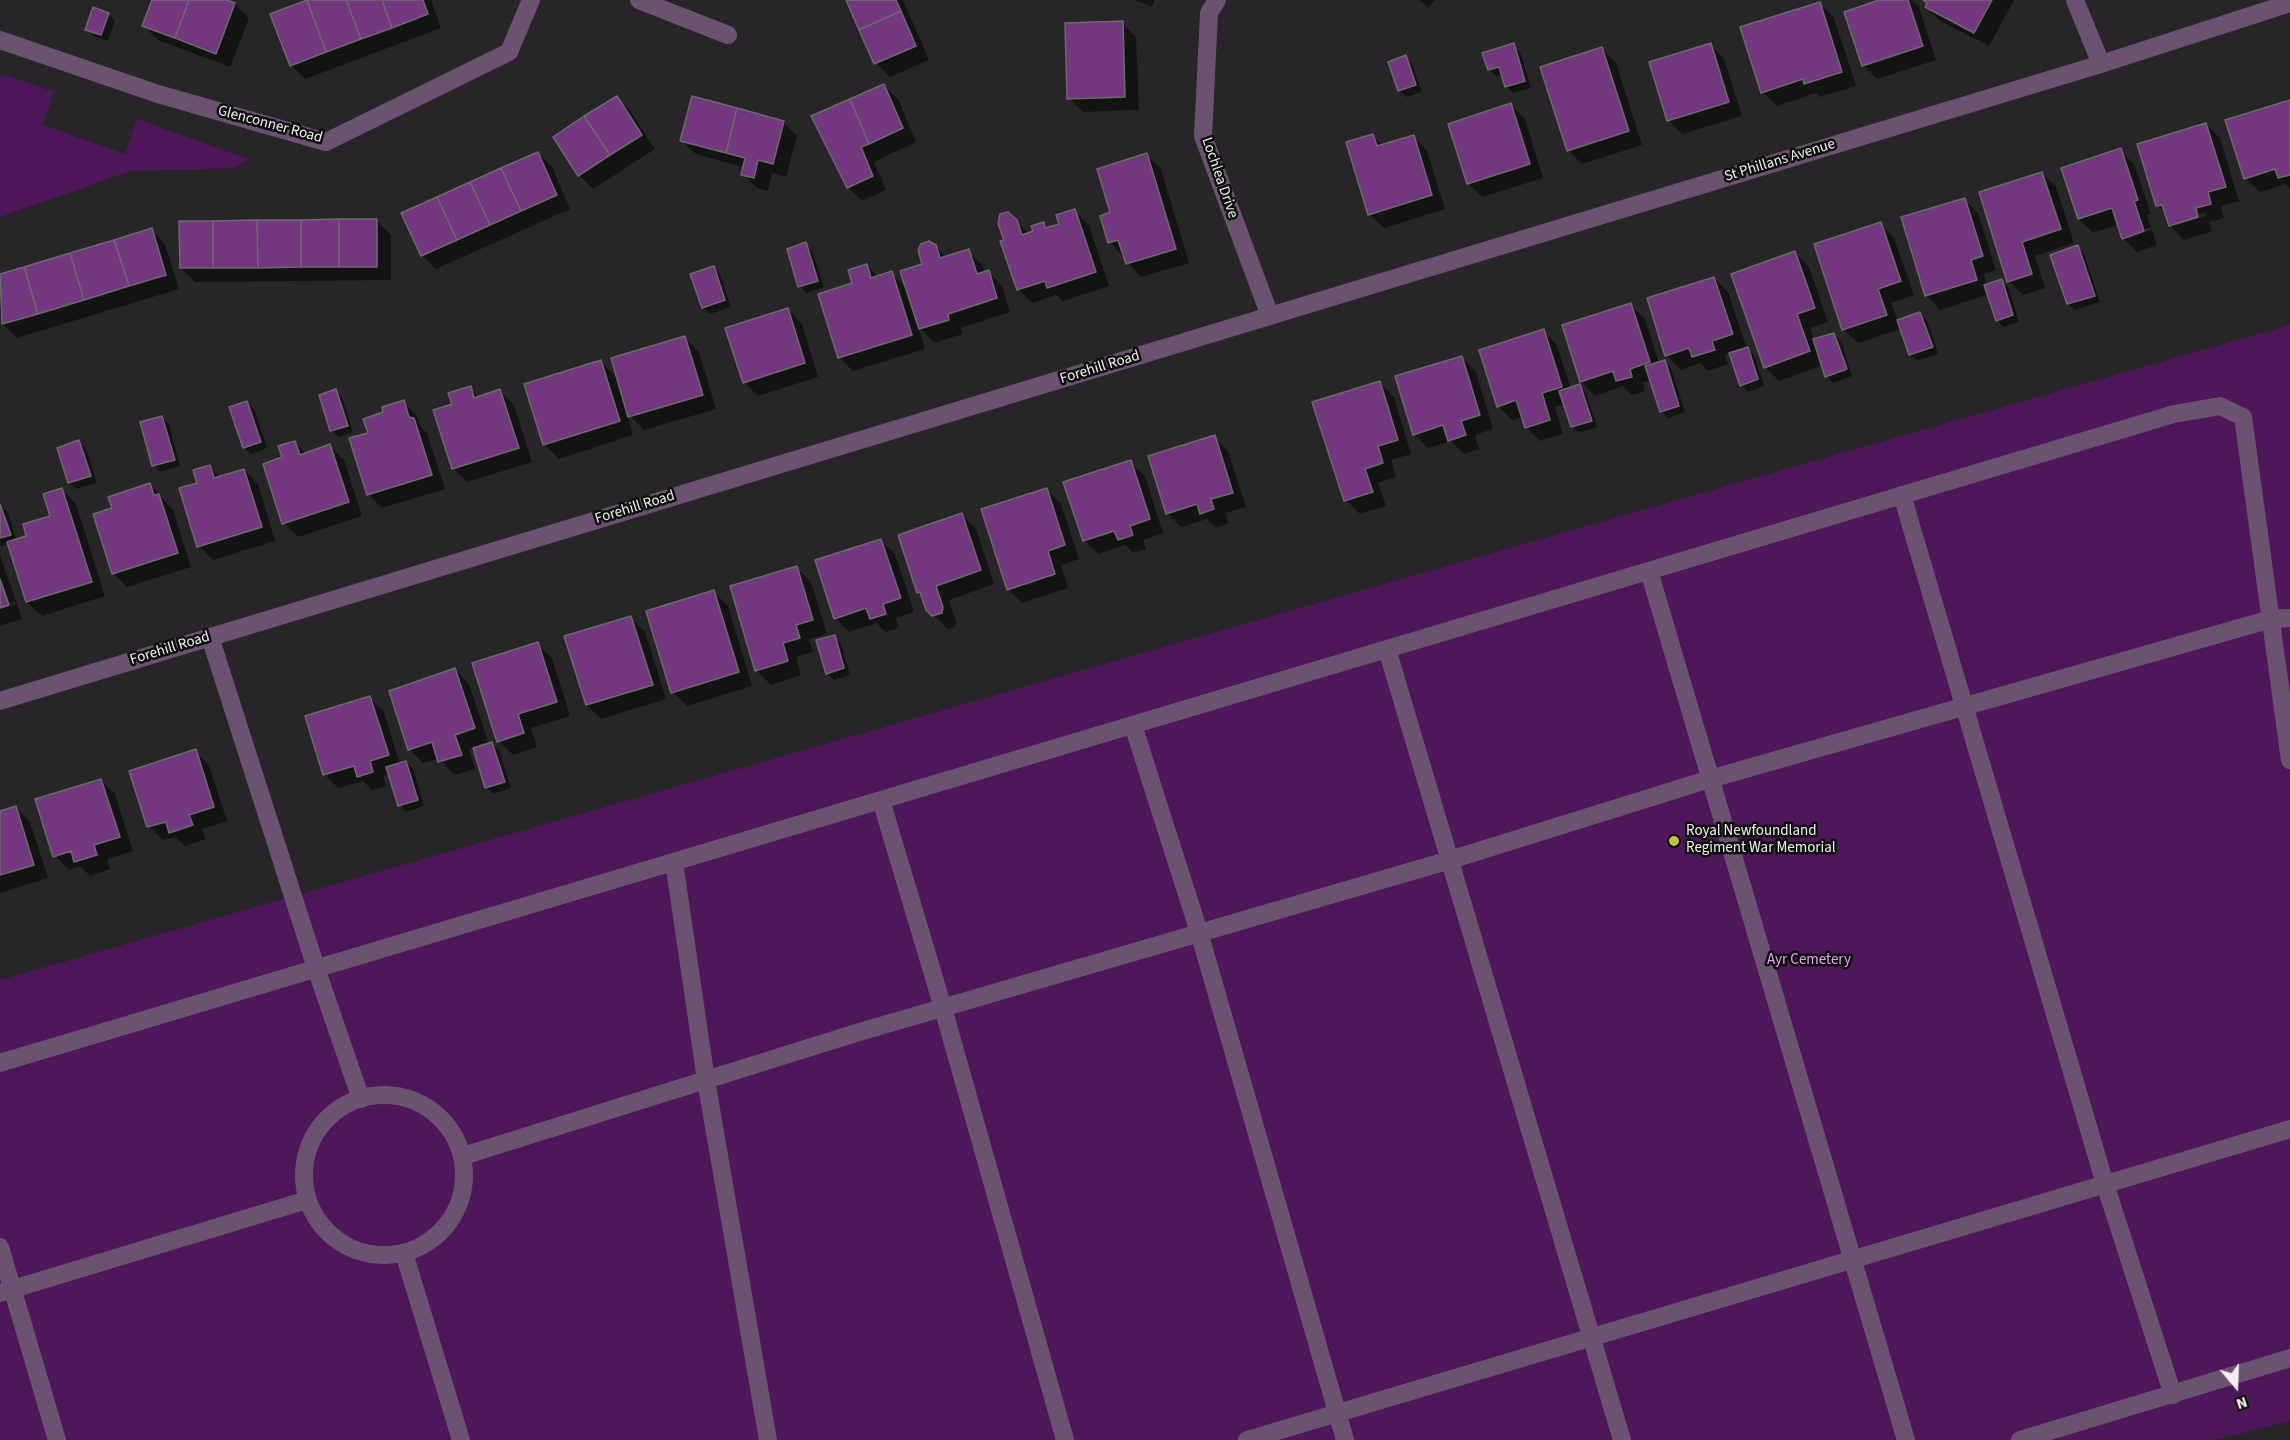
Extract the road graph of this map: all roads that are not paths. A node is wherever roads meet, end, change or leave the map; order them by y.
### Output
1 (531, 0) edge
2 (639, 0) edge
3 (1217, 0) edge
4 (2075, 0) edge
5 (2290, 3) edge
6 (728, 35) dead end
7 (0, 40) edge
8 (2101, 64) junction
9 (1270, 316) junction
10 (1902, 495) junction
11 (1649, 571) junction
12 (2290, 618) edge
13 (2271, 619) junction
14 (210, 637) junction
15 (1387, 649) junction
16 (0, 700) edge
17 (1964, 707) junction
18 (1133, 725) junction
19 (2290, 760) edge
20 (1710, 779) junction
21 (881, 800) junction
22 (1450, 860) junction
23 (674, 862) junction
24 (1199, 932) junction
25 (317, 971) junction
26 (943, 1008) junction
27 (0, 1063) edge
28 (706, 1080) junction
29 (362, 1099) junction
30 (2290, 1129) edge
31 (463, 1156) junction
32 (2105, 1184) junction
33 (307, 1200) junction
34 (0, 1247) edge
35 (404, 1253) junction
36 (1851, 1260) junction
37 (6, 1291) edge
38 (1591, 1337) junction
39 (2290, 1358) edge
40 (2173, 1395) junction
41 (1337, 1413) junction
42 (57, 1440) edge
43 (461, 1440) edge
44 (768, 1440) edge
45 (1065, 1440) edge
46 (1247, 1440) edge
47 (1345, 1440) edge
48 (1622, 1440) edge
49 (1906, 1440) edge
50 (2020, 1440) edge

1 - 7 street, Glenconner Road
2 - 6 street
3 - 9 street, Lochlea Drive
4 - 8 street
5 - 8 street, St Phillans Avenue
8 - 9 street, St Phillans Avenue
9 - 14 street, Forehill Road
10 - 11 street
10 - 13 street
10 - 17 street
11 - 15 street
11 - 20 street
12 - 13 street
13 - 17 street
13 - 19 street
14 - 16 street, Forehill Road
14 - 25 street
15 - 18 street
15 - 22 street
17 - 20 street
17 - 32 street
18 - 21 street
18 - 24 street
20 - 22 street
20 - 36 street
21 - 23 street
21 - 26 street
22 - 24 street
22 - 38 street
23 - 25 street
23 - 28 street
24 - 26 street
24 - 41 street
25 - 27 street
25 - 29 street
26 - 28 street
26 - 45 street
28 - 31 street
28 - 44 street
29 - 31 street
29 - 33 street
30 - 32 street
31 - 35 street
32 - 36 street
32 - 40 street
33 - 35 street
33 - 37 street
34 - 37 street
35 - 43 street
36 - 38 street
36 - 49 street
37 - 42 street
38 - 41 street
38 - 48 street
39 - 40 street
40 - 50 street
41 - 46 street
41 - 47 street

